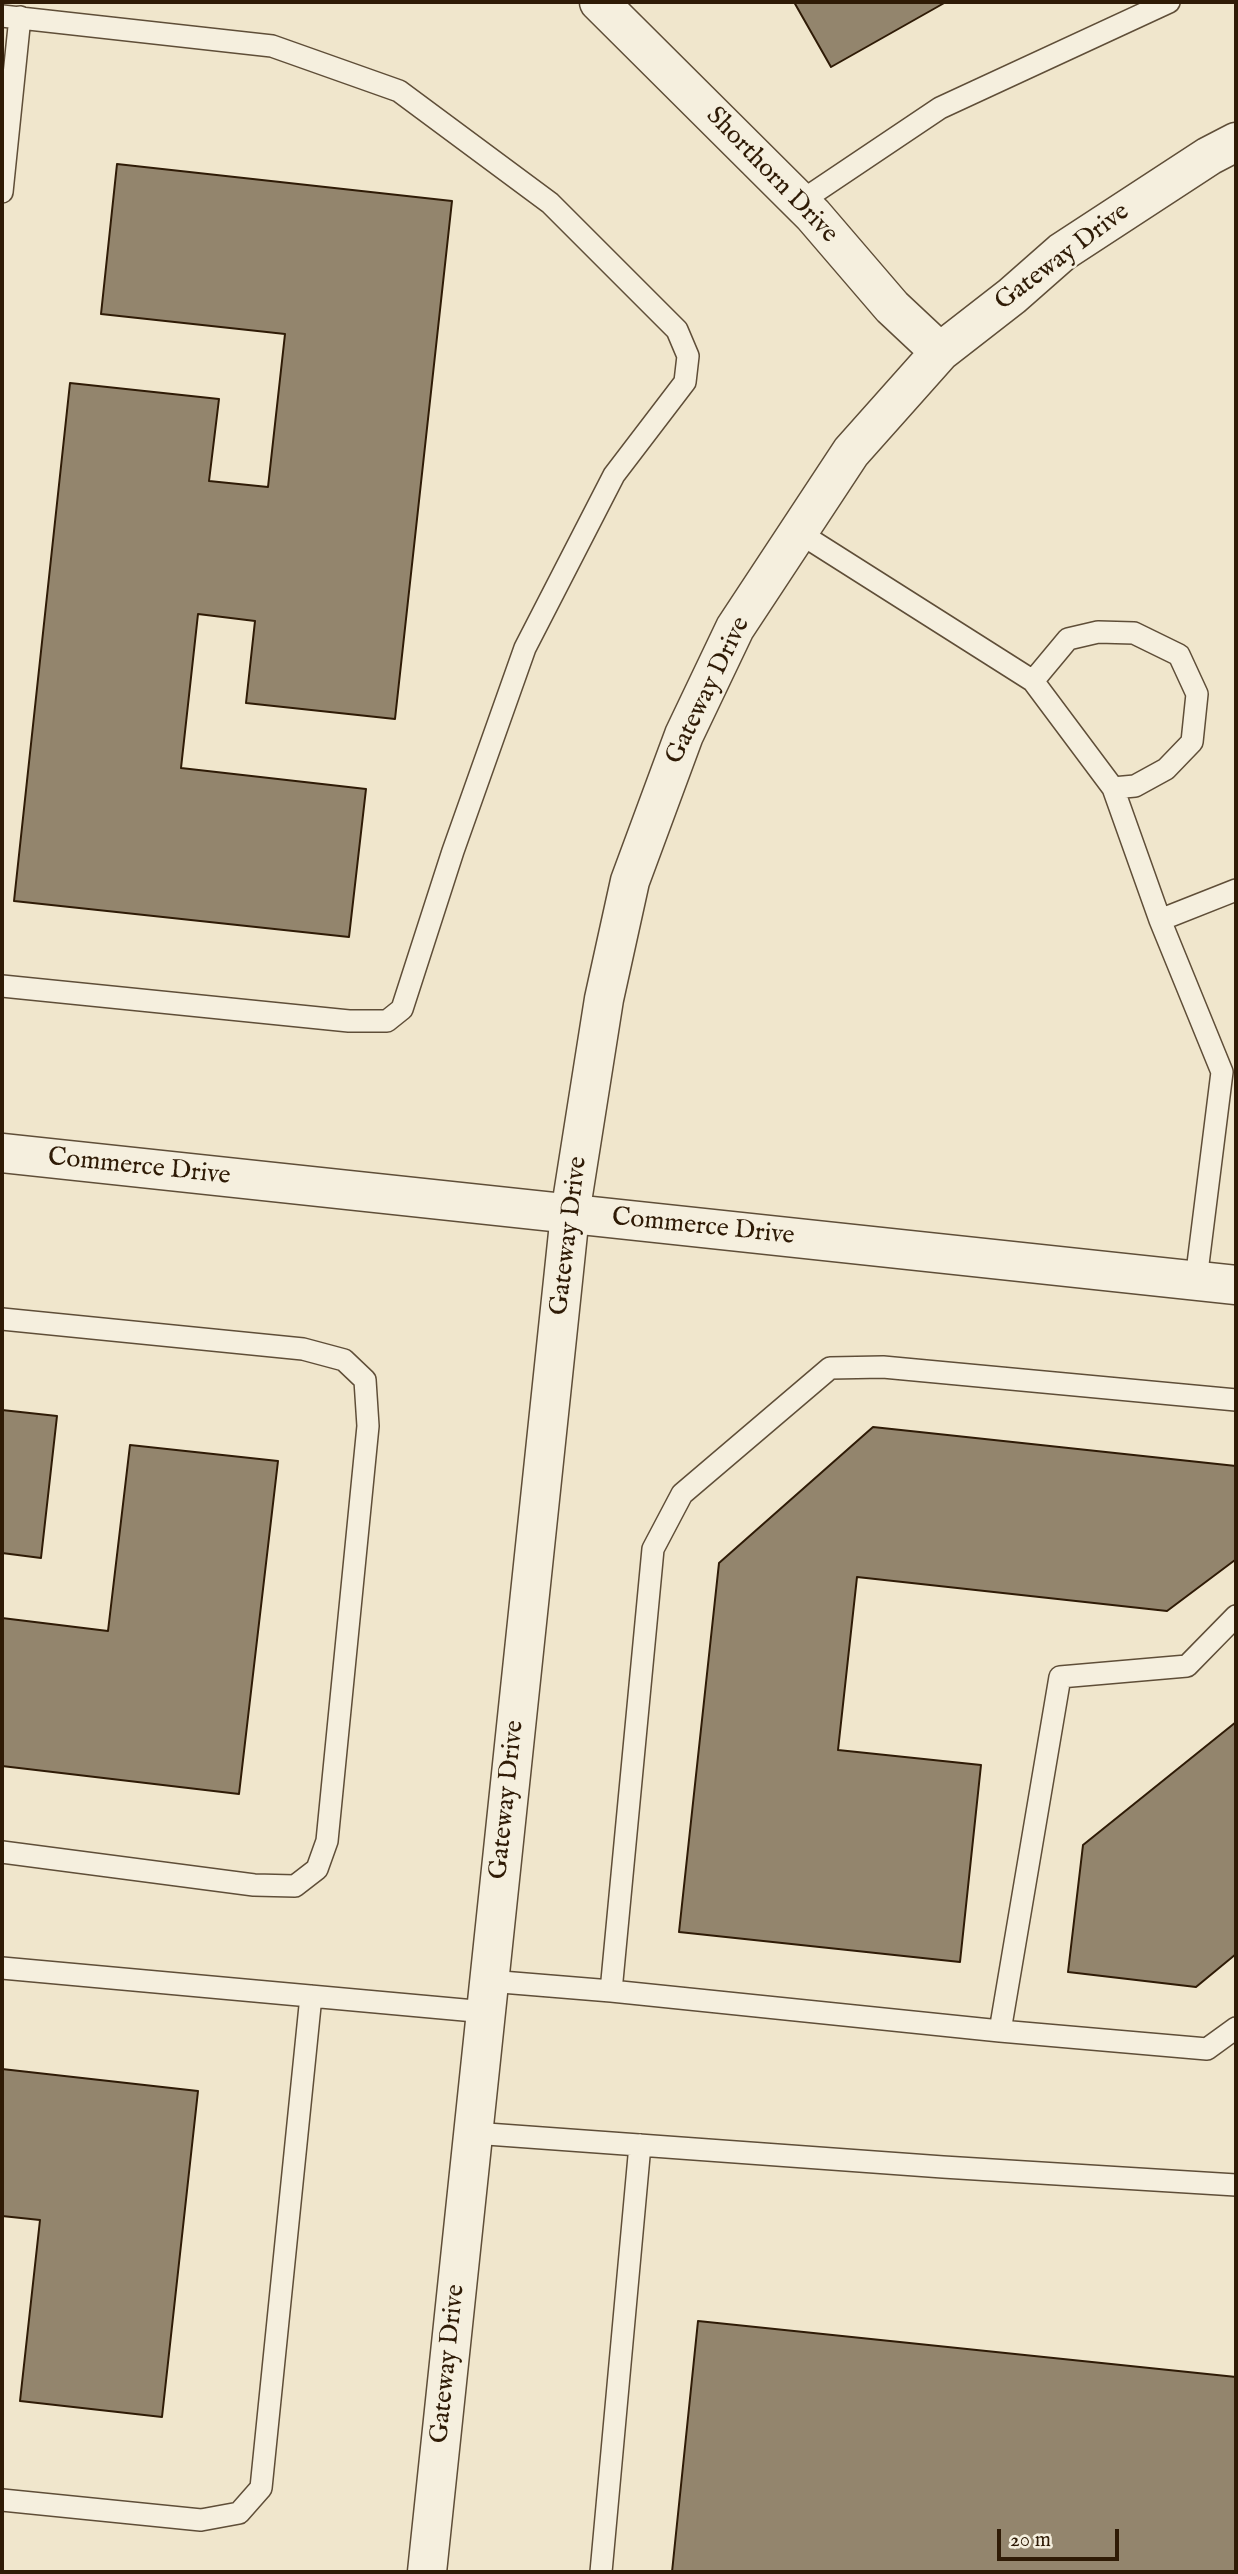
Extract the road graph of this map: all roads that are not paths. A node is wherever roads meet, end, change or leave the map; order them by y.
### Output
1 (598, 2) edge
2 (1169, 2) edge
3 (11, 17) edge
4 (1236, 142) edge
5 (2, 192) edge
6 (800, 202) junction
7 (940, 352) junction
8 (799, 532) junction
9 (1033, 681) junction
10 (1113, 788) junction
11 (1236, 890) edge
12 (1160, 920) junction
13 (2, 986) edge
14 (1229, 1069) edge
15 (2, 1153) edge
16 (570, 1214) junction
17 (1196, 1280) junction
18 (1236, 1285) edge
19 (2, 1319) edge
20 (1236, 1401) edge
21 (1236, 1616) edge
22 (2, 1853) edge
23 (2, 1968) edge
24 (611, 1991) junction
25 (312, 1996) junction
26 (487, 1997) junction
27 (1236, 2028) edge
28 (1000, 2031) junction
29 (473, 2133) junction
30 (640, 2145) junction
31 (1236, 2185) edge
32 (2, 2500) edge
33 (427, 2572) edge
34 (601, 2572) edge

1 - 6 street, Shorthorn Drive
2 - 6 lane
3 - 5 lane
3 - 13 lane
4 - 7 street, Gateway Drive
6 - 7 street, Shorthorn Drive
7 - 8 street, Gateway Drive
8 - 9 lane
8 - 16 street, Gateway Drive
9 - 10 lane
9 - 10 lane
10 - 12 lane
11 - 12 lane
12 - 14 lane
14 - 17 lane
15 - 16 street, Commerce Drive
16 - 17 street, Commerce Drive
16 - 26 street, Gateway Drive
17 - 18 street, Commerce Drive
19 - 22 lane
20 - 24 lane
21 - 28 lane
23 - 25 lane
24 - 26 lane
24 - 28 lane
25 - 26 lane
25 - 32 lane
26 - 29 street, Gateway Drive
27 - 28 lane
29 - 30 lane
29 - 33 street, Gateway Drive
30 - 31 lane
30 - 34 lane

